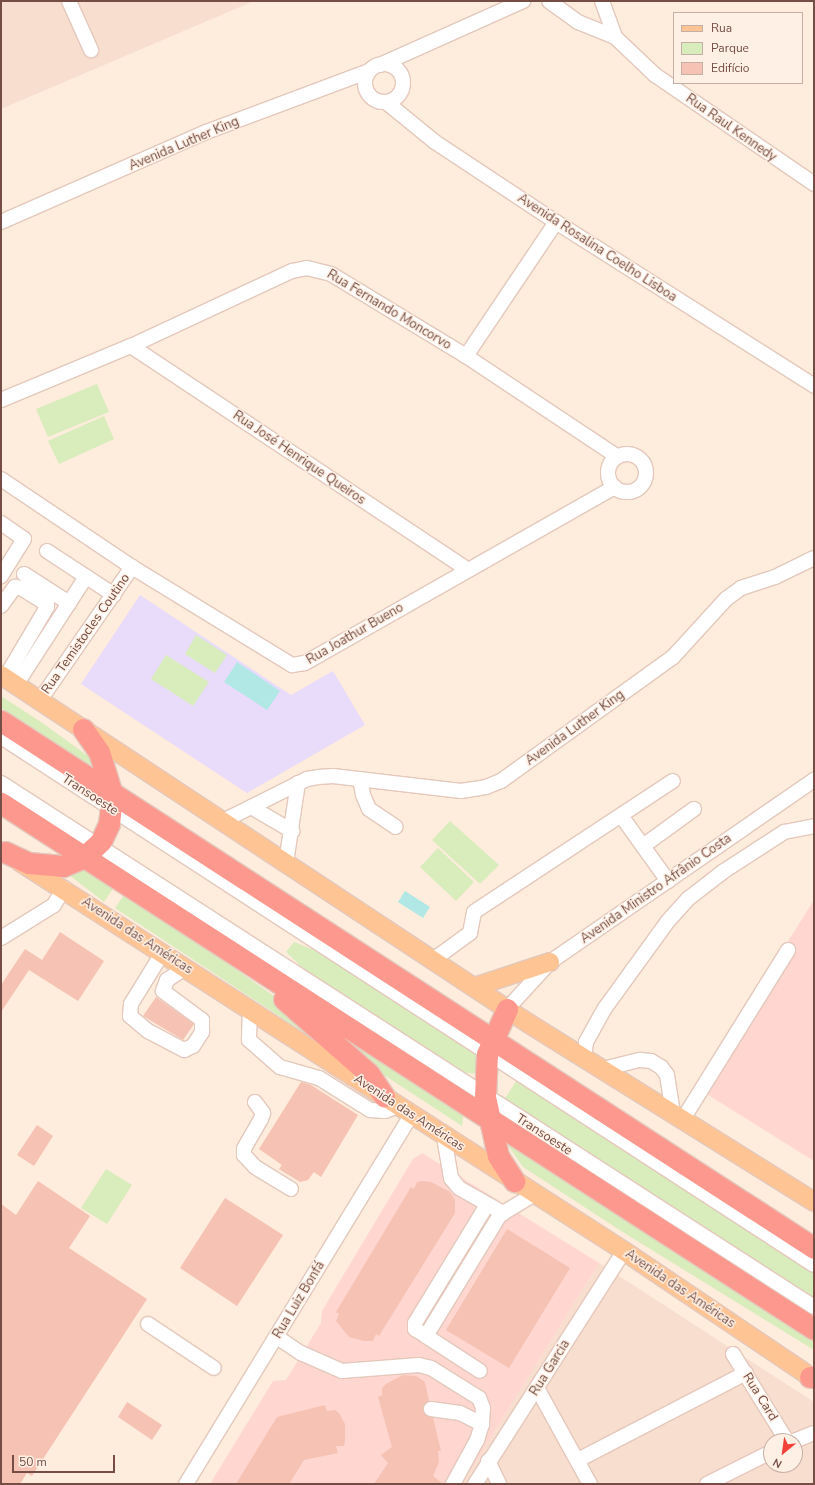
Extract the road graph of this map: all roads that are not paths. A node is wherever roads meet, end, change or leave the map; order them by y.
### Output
1 (69, 1) edge
2 (523, 1) edge
3 (549, 1) edge
4 (602, 1) edge
5 (615, 37) junction
6 (91, 50) dead end
7 (374, 68) junction
8 (386, 102) junction
9 (814, 184) edge
10 (1, 222) edge
11 (556, 222) junction
12 (132, 346) junction
13 (466, 356) junction
14 (814, 386) edge
15 (1, 400) edge
16 (618, 457) junction
17 (1, 479) edge
18 (615, 488) junction
19 (1, 523) edge
20 (47, 551) dead end
21 (6, 558) edge
22 (814, 558) edge
23 (132, 567) junction
24 (467, 569) junction
25 (24, 574) dead end
26 (1, 576) edge
27 (86, 577) junction
28 (114, 594) junction
29 (69, 603) junction
30 (1, 606) edge
31 (7, 679) edge
32 (40, 700) junction
33 (1, 721) edge
34 (83, 728) junction
35 (1, 737) edge
36 (360, 779) junction
37 (814, 780) edge
38 (673, 781) dead end
39 (1, 783) edge
40 (298, 783) junction
41 (112, 801) junction
42 (1, 802) edge
43 (252, 807) junction
44 (694, 809) dead end
45 (622, 817) junction
46 (223, 821) junction
47 (814, 826) edge
48 (396, 827) dead end
49 (292, 831) junction
50 (643, 846) junction
51 (90, 852) junction
52 (2, 853) edge
53 (286, 863) junction
54 (668, 880) junction
55 (64, 888) junction
56 (1, 938) edge
57 (788, 950) dead end
58 (163, 952) junction
59 (232, 952) junction
60 (433, 960) junction
61 (550, 962) junction
62 (186, 967) junction
63 (474, 987) junction
64 (250, 1009) junction
65 (507, 1009) junction
66 (490, 1047) junction
67 (584, 1057) junction
68 (603, 1069) junction
69 (255, 1102) dead end
70 (398, 1106) junction
71 (486, 1107) junction
72 (678, 1115) junction
73 (444, 1137) junction
74 (514, 1181) junction
75 (291, 1189) dead end
76 (535, 1194) junction
77 (814, 1202) edge
78 (487, 1205) junction
79 (501, 1213) junction
80 (814, 1248) edge
81 (624, 1251) junction
82 (814, 1265) edge
83 (814, 1307) edge
84 (148, 1324) dead end
85 (814, 1329) edge
86 (426, 1336) junction
87 (276, 1337) junction
88 (733, 1354) dead end
89 (214, 1368) dead end
90 (480, 1371) dead end
91 (746, 1373) junction
92 (813, 1378) edge
93 (537, 1388) junction
94 (431, 1409) dead end
95 (482, 1424) junction
96 (782, 1433) edge
97 (814, 1433) edge
98 (803, 1437) edge
99 (763, 1456) edge
100 (578, 1460) junction
101 (488, 1461) junction
102 (186, 1484) edge
103 (453, 1484) edge
104 (475, 1484) edge
105 (499, 1484) edge
106 (590, 1484) edge
107 (708, 1484) edge

1 - 6 street
2 - 7 street, Avenida Luther King
3 - 5 street, Rua Raul Kennedy
4 - 5 street, Rua Raul Kennedy
5 - 9 street, Rua Raul Kennedy
7 - 8 street
7 - 8 street
7 - 10 street, Avenida Luther King
8 - 11 street, Avenida Rosalina Coelho Lisboa
11 - 13 street
11 - 14 street, Avenida Rosalina Coelho Lisboa
12 - 13 street, Rua Fernando Moncorvo
12 - 15 street, Rua Fernando Moncorvo
12 - 24 street, Rua José Henrique Queiros
13 - 16 street, Rua Fernando Moncorvo
16 - 18 street
16 - 18 street
17 - 23 street, Rua Joathur Bueno
18 - 24 street, Rua Joathur Bueno
19 - 21 street
20 - 27 street
21 - 26 street
22 - 36 street, Avenida Luther King
23 - 24 street, Rua Joathur Bueno
23 - 28 street, Rua Temistocles Coutino
25 - 29 street
27 - 28 street
27 - 29 street
28 - 32 street, Rua Temistocles Coutino
29 - 31 street
30 - 31 street
31 - 32 main road
32 - 34 main road
33 - 41 highway
34 - 41 highway
34 - 46 main road
35 - 41 street, Transoeste
36 - 40 street, Avenida Luther King
36 - 48 street
37 - 54 street, Avenida Ministro Afrânio Costa
38 - 45 street
39 - 51 street, Transoeste
40 - 43 street, Avenida Luther King
40 - 49 street
41 - 51 highway
41 - 66 highway
41 - 66 street, Transoeste
42 - 51 highway
43 - 46 street, Avenida Luther King
43 - 49 street
44 - 50 street
45 - 50 street
45 - 60 street
46 - 53 main road
47 - 67 street, Avenida Ministro Afrânio Costa
49 - 53 street
50 - 54 street
51 - 52 highway
51 - 59 highway
51 - 71 street, Transoeste
52 - 55 main road, Avenida das Américas
53 - 60 main road
54 - 61 street, Avenida Ministro Afrânio Costa
55 - 56 street
55 - 58 main road, Avenida das Américas
57 - 72 street
58 - 62 main road, Avenida das Américas
58 - 62 street
59 - 70 highway
59 - 71 highway
60 - 63 main road
61 - 63 main road
61 - 65 street, Avenida Ministro Afrânio Costa
62 - 64 main road, Avenida das Américas
63 - 65 main road
64 - 70 main road, Avenida das Américas
64 - 70 street
65 - 66 highway
65 - 67 main road
66 - 71 highway
66 - 80 highway
66 - 82 street, Transoeste
67 - 68 main road
68 - 72 main road
68 - 72 street
69 - 75 street
70 - 73 main road, Avenida das Américas
70 - 87 street, Rua Luiz Bonfá
71 - 74 highway
71 - 83 street, Transoeste
71 - 85 highway
72 - 77 main road
73 - 74 main road, Avenida das Américas
73 - 78 street
74 - 76 main road, Avenida das Américas
76 - 79 street
76 - 81 main road, Avenida das Américas
78 - 79 street
78 - 86 street
79 - 86 street
81 - 92 main road, Avenida das Américas
81 - 93 street, Rua Garcia
84 - 89 street
86 - 90 street
87 - 95 street
87 - 102 street, Rua Luiz Bonfá
88 - 91 street, Rua Card
91 - 96 street, Rua Card
91 - 100 street
93 - 100 street
93 - 101 street, Rua Garcia
94 - 95 street
95 - 103 street
97 - 98 street
99 - 107 street
100 - 106 street
101 - 104 street, Rua Garcia
101 - 105 street

